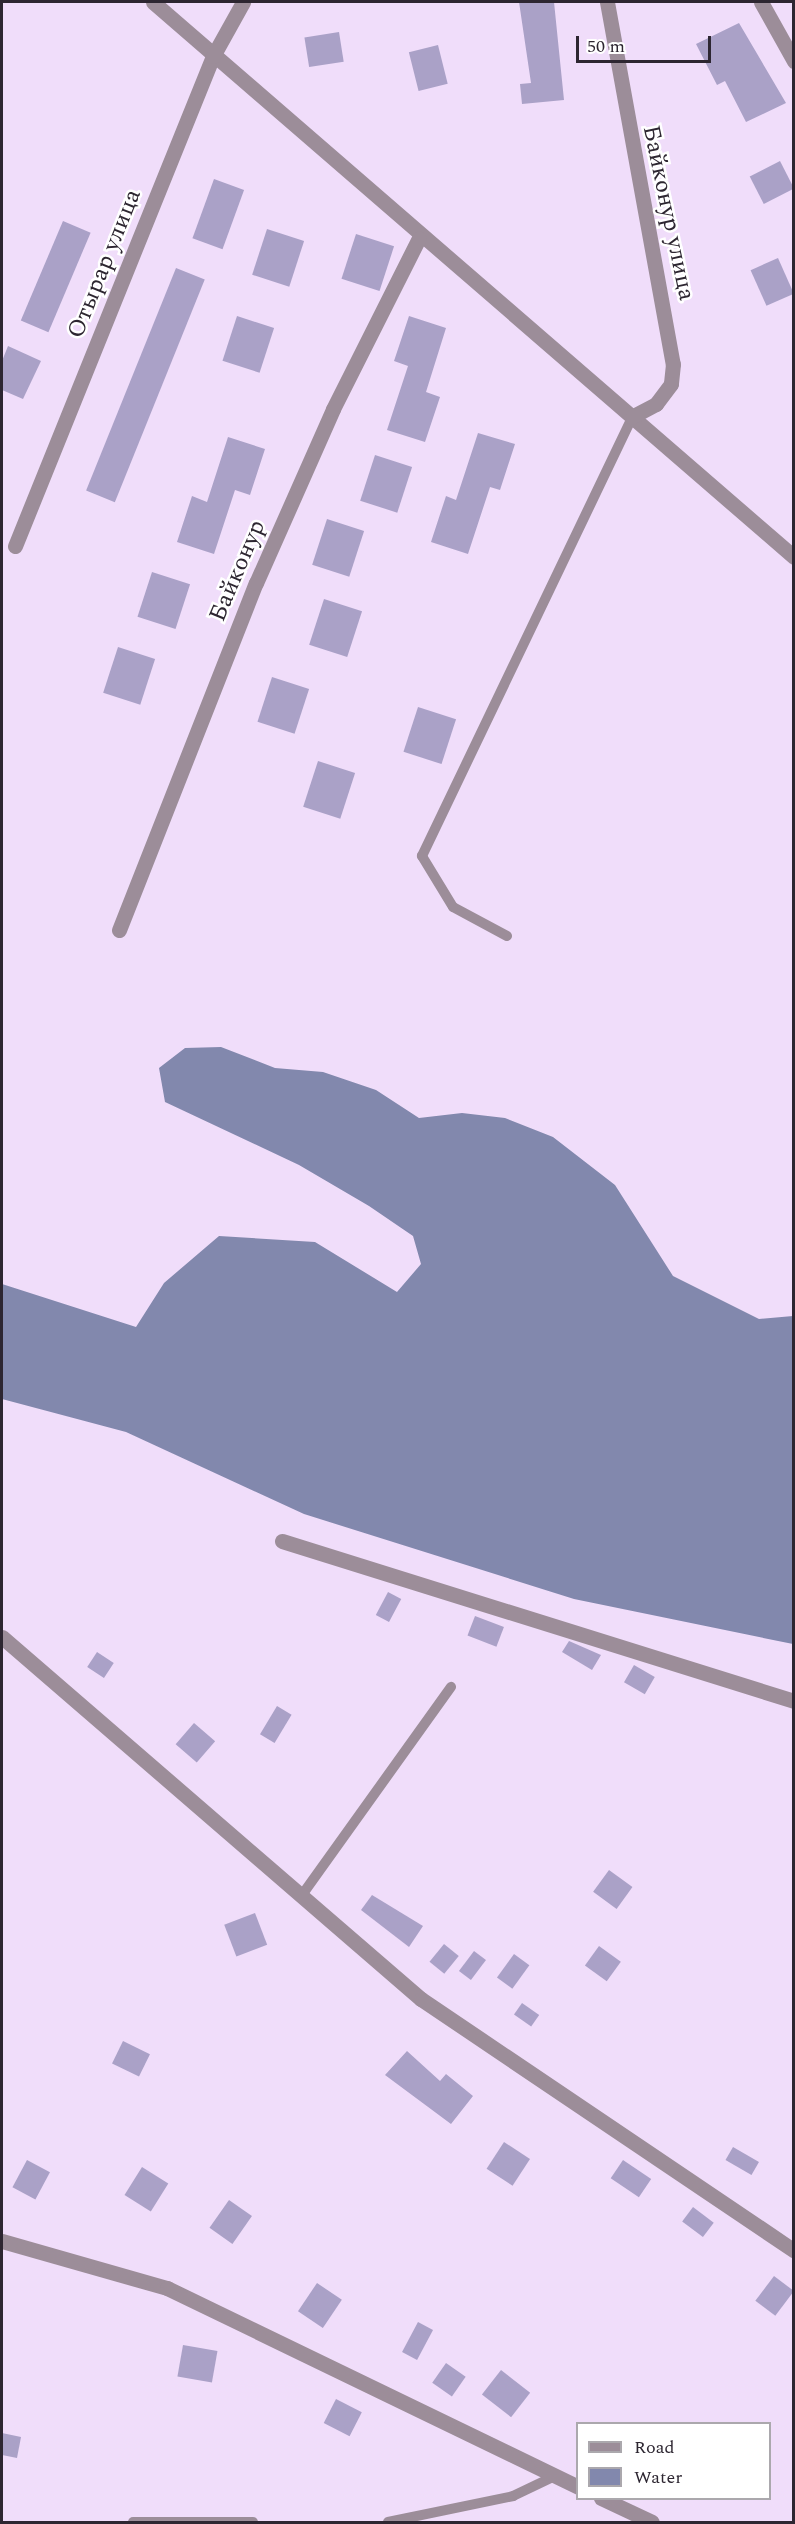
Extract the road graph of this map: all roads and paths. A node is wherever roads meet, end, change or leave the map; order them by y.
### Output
1 (153, 2) edge
2 (243, 2) edge
3 (607, 2) edge
4 (761, 2) edge
5 (213, 56) junction
6 (794, 61) edge
7 (419, 238) junction
8 (633, 416) junction
9 (15, 546) dead end
10 (794, 557) edge
11 (119, 930) dead end
12 (507, 936) dead end
13 (282, 1541) dead end
14 (2, 1637) edge
15 (451, 1688) dead end
16 (794, 1701) edge
17 (302, 1894) junction
18 (2, 2241) edge
19 (794, 2251) edge
20 (555, 2476) junction
21 (576, 2486) edge
22 (603, 2500) edge
23 (133, 2523) edge
24 (253, 2523) edge
25 (388, 2523) edge
26 (652, 2523) edge

1 - 5 street
2 - 5 street, Отырар улица
3 - 8 street, Байконур улица
4 - 6 street
5 - 7 street
5 - 9 street, Отырар улица
7 - 8 street
7 - 11 street, Байконур
8 - 10 street
8 - 12 lane
13 - 16 street
14 - 17 street
15 - 17 lane
17 - 19 street
18 - 20 street
20 - 21 street
20 - 25 lane
22 - 26 street
23 - 24 lane

